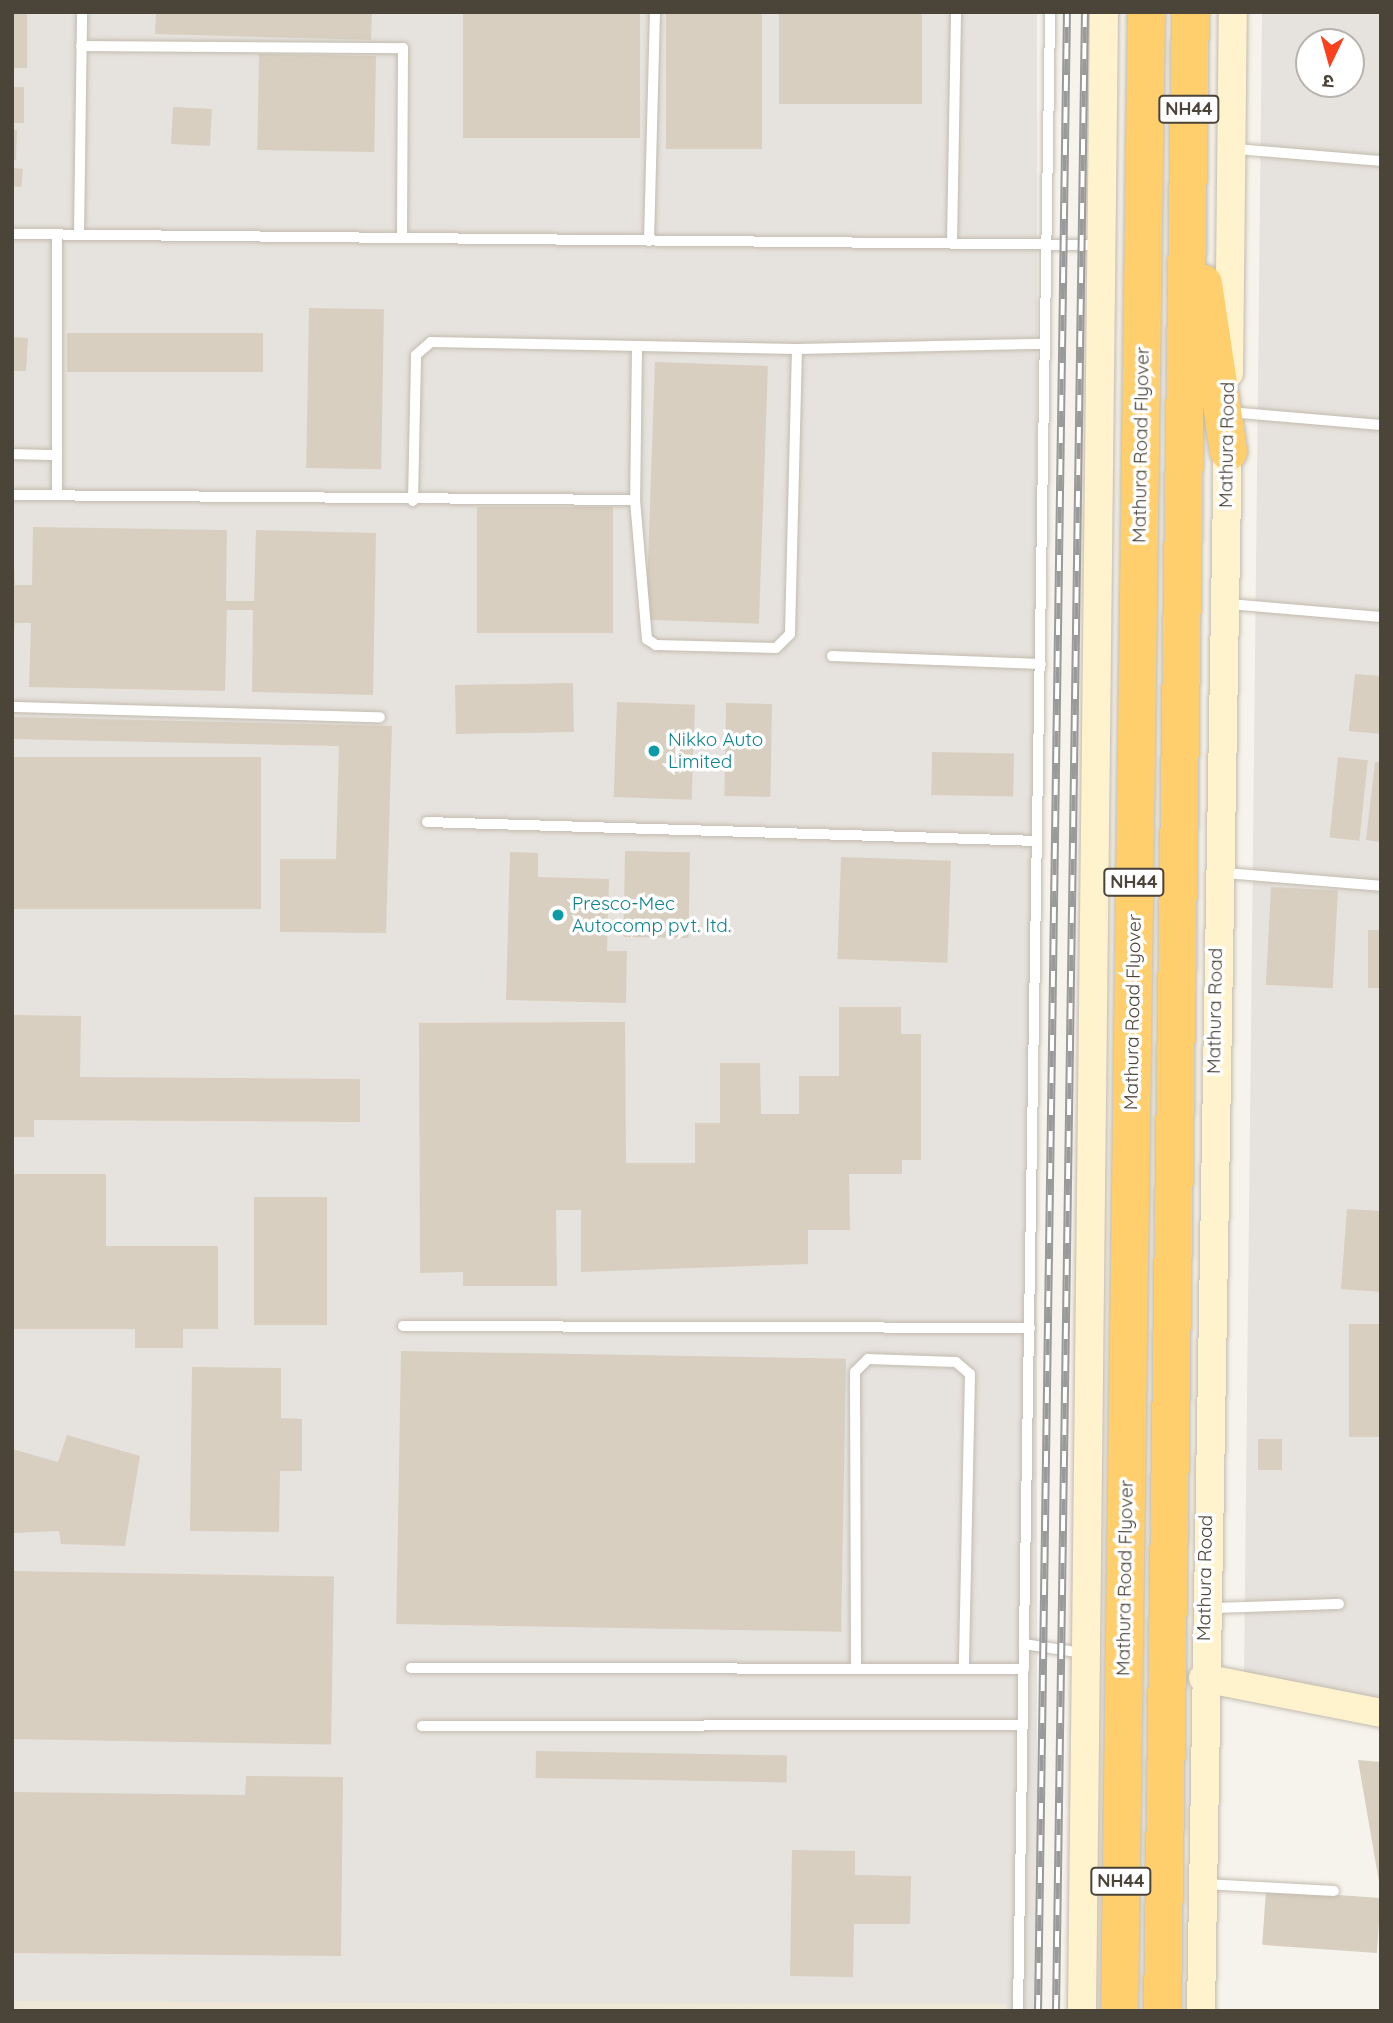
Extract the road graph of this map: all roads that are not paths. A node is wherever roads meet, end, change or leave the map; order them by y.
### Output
1 (82, 12) edge
2 (655, 12) edge
3 (956, 12) edge
4 (1050, 12) edge
5 (1104, 12) edge
6 (1146, 12) edge
7 (1190, 12) edge
8 (1233, 12) edge
9 (81, 46) junction
10 (1231, 149) junction
11 (1381, 161) edge
12 (1188, 207) junction
13 (12, 234) edge
14 (57, 234) junction
15 (79, 234) junction
16 (402, 238) junction
17 (649, 241) junction
18 (952, 244) junction
19 (1047, 244) junction
20 (1101, 245) junction
21 (1045, 344) junction
22 (637, 346) junction
23 (797, 349) junction
24 (1228, 412) junction
25 (1381, 425) edge
26 (1228, 452) junction
27 (12, 454) edge
28 (57, 455) junction
29 (12, 495) edge
30 (57, 495) junction
31 (635, 500) junction
32 (413, 501) junction
33 (1223, 604) junction
34 (1381, 617) edge
35 (832, 656) dead end
36 (1041, 664) junction
37 (12, 707) edge
38 (380, 717) dead end
39 (428, 822) dead end
40 (1037, 841) junction
41 (1217, 872) junction
42 (1381, 887) edge
43 (403, 1326) dead end
44 (1030, 1328) junction
45 (1339, 1604) dead end
46 (1204, 1608) junction
47 (1024, 1644) junction
48 (1087, 1653) junction
49 (411, 1668) dead end
50 (856, 1669) junction
51 (964, 1669) junction
52 (1024, 1670) junction
53 (1203, 1678) junction
54 (1381, 1713) edge
55 (1023, 1725) junction
56 (422, 1726) dead end
57 (1202, 1884) junction
58 (1334, 1891) dead end
59 (1018, 2011) edge
60 (1082, 2011) edge
61 (1119, 2011) edge
62 (1162, 2011) edge
63 (1201, 2011) edge

1 - 9 lane
2 - 17 lane
3 - 18 lane
4 - 19 lane
5 - 20 main road
6 - 61 highway, Mathura Road Flyover / NH44
7 - 12 highway, NH44
8 - 10 main road, Mathura Road
9 - 15 lane
9 - 16 lane
10 - 11 lane
10 - 24 main road, Mathura Road
12 - 26 highway
12 - 62 highway, NH44
13 - 14 lane
14 - 15 lane
14 - 28 lane
15 - 16 lane
16 - 17 lane
17 - 18 lane
18 - 19 lane
19 - 20 lane
19 - 21 lane
20 - 48 main road
21 - 23 lane
21 - 36 lane
22 - 23 lane
22 - 31 lane
22 - 32 lane
23 - 31 lane
24 - 25 lane
24 - 26 main road, Mathura Road
26 - 33 main road, Mathura Road
27 - 28 lane
28 - 30 lane
29 - 30 lane
30 - 32 lane
31 - 32 lane
33 - 34 lane
33 - 41 main road, Mathura Road
35 - 36 lane
36 - 40 lane
37 - 38 lane
39 - 40 lane
40 - 44 lane
41 - 42 lane
41 - 46 main road, Mathura Road
43 - 44 lane
44 - 47 lane
45 - 46 lane
46 - 53 main road, Mathura Road
47 - 48 lane
47 - 52 lane
48 - 60 main road
49 - 50 lane
50 - 51 lane
50 - 51 lane
51 - 52 lane
52 - 55 lane
53 - 54 main road
53 - 57 main road, Mathura Road
55 - 56 lane
55 - 59 lane
57 - 58 lane
57 - 63 main road, Mathura Road

